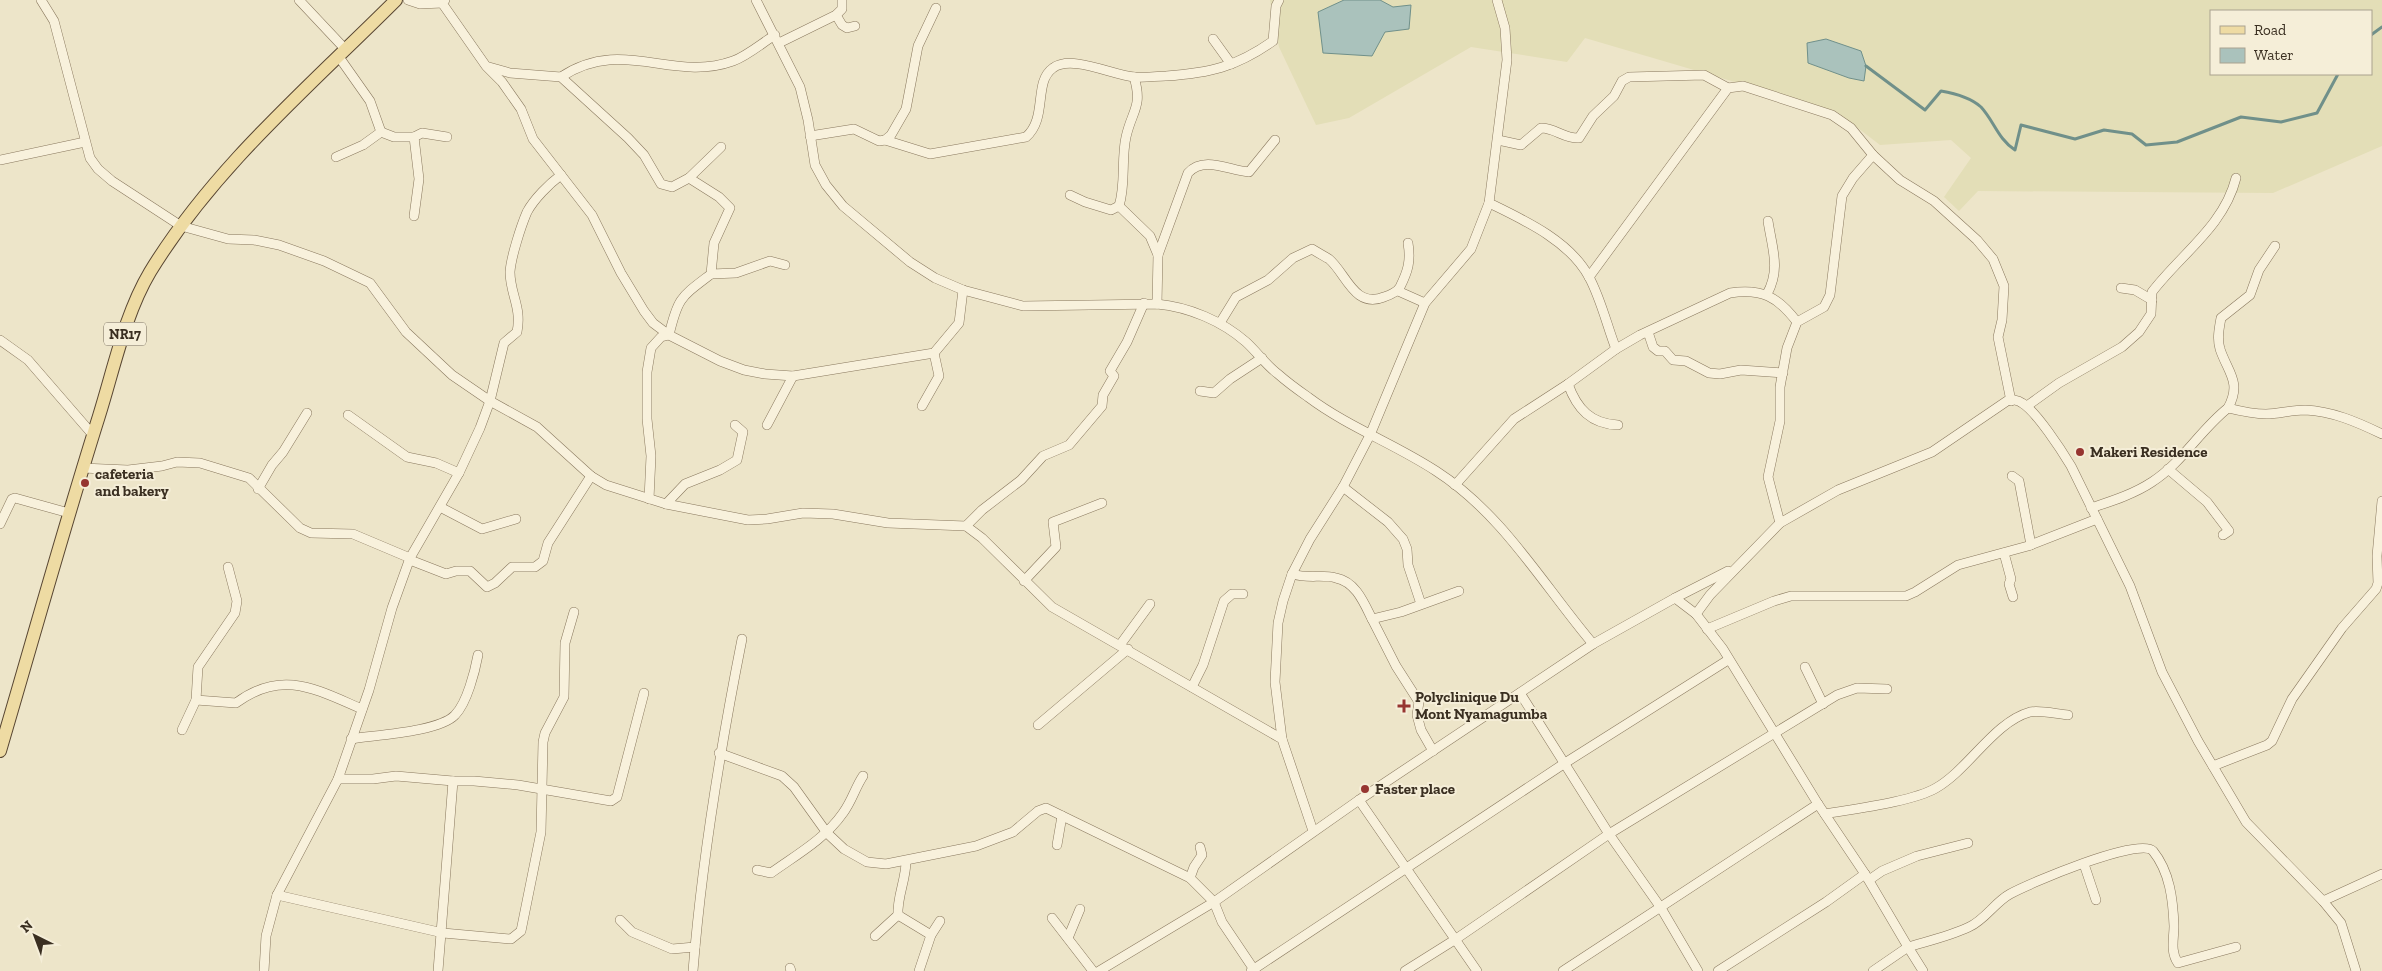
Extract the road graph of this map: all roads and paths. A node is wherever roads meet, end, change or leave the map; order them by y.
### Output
1 (41, 0) edge
2 (299, 0) edge
3 (396, 0) edge
4 (408, 0) edge
5 (756, 0) edge
6 (842, 0) edge
7 (1279, 0) edge
8 (1497, 0) edge
9 (443, 2) edge
10 (936, 8) dead end
11 (836, 15) junction
12 (855, 26) dead end
13 (777, 39) junction
14 (1213, 39) dead end
15 (343, 53) junction
16 (1231, 64) junction
17 (486, 66) junction
18 (561, 77) junction
19 (1134, 77) junction
20 (1728, 88) junction
21 (381, 132) junction
22 (810, 136) junction
23 (414, 137) junction
24 (447, 137) dead end
25 (885, 140) junction
26 (1276, 140) dead end
27 (1498, 140) junction
28 (85, 142) junction
29 (721, 147) dead end
30 (1873, 155) junction
31 (336, 157) dead end
32 (0, 160) edge
33 (561, 176) junction
34 (689, 178) junction
35 (2236, 178) dead end
36 (1070, 195) dead end
37 (1490, 203) junction
38 (1119, 206) junction
39 (414, 216) dead end
40 (1768, 221) dead end
41 (181, 226) junction
42 (1408, 243) dead end
43 (2275, 246) dead end
44 (1158, 255) junction
45 (785, 265) dead end
46 (711, 274) junction
47 (1589, 277) junction
48 (2121, 288) dead end
49 (963, 290) junction
50 (1398, 290) junction
51 (1767, 294) junction
52 (2152, 300) junction
53 (1144, 303) junction
54 (1425, 303) junction
55 (1157, 304) junction
56 (1797, 322) junction
57 (1220, 323) junction
58 (1648, 332) junction
59 (669, 335) junction
60 (0, 340) edge
61 (1616, 348) junction
62 (934, 353) junction
63 (1262, 358) junction
64 (1783, 373) junction
65 (793, 376) junction
66 (1568, 384) junction
67 (1200, 391) dead end
68 (490, 400) junction
69 (2011, 401) junction
70 (922, 406) dead end
71 (2027, 406) junction
72 (2228, 408) junction
73 (307, 413) dead end
74 (348, 415) dead end
75 (735, 425) dead end
76 (766, 425) dead end
77 (1618, 425) dead end
78 (2382, 434) edge
79 (93, 435) junction
80 (1370, 435) junction
81 (82, 468) junction
82 (2168, 469) junction
83 (459, 473) junction
84 (591, 476) junction
85 (2012, 476) dead end
86 (1455, 485) junction
87 (1343, 487) junction
88 (258, 489) junction
89 (649, 500) junction
90 (2382, 501) edge
91 (1102, 503) dead end
92 (666, 504) junction
93 (440, 507) junction
94 (2091, 508) junction
95 (69, 513) junction
96 (516, 519) dead end
97 (2098, 519) junction
98 (1780, 523) junction
99 (0, 524) edge
100 (966, 526) junction
101 (2223, 535) dead end
102 (2031, 545) junction
103 (2004, 553) junction
104 (410, 559) junction
105 (1739, 565) junction
106 (228, 567) dead end
107 (1292, 574) junction
108 (1024, 581) junction
109 (1459, 591) dead end
110 (1243, 594) dead end
111 (2013, 597) dead end
112 (1675, 598) junction
113 (1150, 604) dead end
114 (1421, 604) junction
115 (574, 612) dead end
116 (1696, 614) junction
117 (1372, 619) junction
118 (1707, 629) junction
119 (742, 639) dead end
120 (1593, 644) junction
121 (1124, 647) junction
122 (478, 655) dead end
123 (1728, 660) junction
124 (1805, 667) dead end
125 (1192, 687) junction
126 (1887, 689) dead end
127 (1520, 693) junction
128 (644, 694) dead end
129 (196, 700) junction
130 (1823, 704) junction
131 (362, 709) junction
132 (2068, 715) dead end
133 (1038, 725) dead end
134 (182, 730) dead end
135 (1774, 734) junction
136 (1282, 738) junction
137 (351, 739) junction
138 (0, 751) edge
139 (1433, 751) junction
140 (719, 753) junction
141 (1564, 763) junction
142 (2213, 766) junction
143 (863, 776) dead end
144 (338, 779) junction
145 (453, 781) junction
146 (541, 789) junction
147 (1359, 800) junction
148 (1818, 804) junction
149 (1825, 814) junction
150 (1062, 816) junction
151 (1313, 831) junction
152 (826, 833) junction
153 (1609, 834) junction
154 (1968, 843) dead end
155 (1057, 845) dead end
156 (1200, 847) dead end
157 (906, 861) junction
158 (2084, 864) junction
159 (1406, 869) junction
160 (757, 870) dead end
161 (2382, 874) edge
162 (1867, 877) junction
163 (1190, 878) junction
164 (277, 895) junction
165 (2096, 900) dead end
166 (2323, 901) junction
167 (1214, 902) junction
168 (1661, 908) junction
169 (1080, 909) dead end
170 (898, 915) junction
171 (1052, 918) dead end
172 (620, 920) dead end
173 (940, 921) dead end
174 (443, 933) junction
175 (931, 935) junction
176 (874, 936) dead end
177 (1068, 938) junction
178 (1456, 939) junction
179 (695, 947) junction
180 (1908, 947) junction
181 (2236, 947) dead end
182 (1253, 970) edge
183 (264, 971) edge
184 (438, 971) edge
185 (693, 971) edge
186 (919, 971) edge
187 (1093, 971) edge
188 (1099, 971) edge
189 (1405, 971) edge
190 (1477, 971) edge
191 (1564, 971) edge
192 (1698, 971) edge
193 (1718, 971) edge
194 (1873, 971) edge
195 (1923, 971) edge
196 (2356, 971) edge

1 - 28 street
2 - 15 street
3 - 15 main road, NR17
4 - 9 street
5 - 13 street
6 - 11 street
7 - 16 street
8 - 27 street
9 - 17 street
10 - 25 street
11 - 12 street
11 - 13 street
13 - 18 street
13 - 22 street
14 - 16 street
15 - 21 street
15 - 41 main road, NR17
16 - 19 street
17 - 18 street
17 - 33 street
18 - 34 street
19 - 25 street
19 - 38 street
20 - 27 street
20 - 30 street
20 - 47 street
21 - 23 street
21 - 31 street
22 - 25 street
22 - 49 street
23 - 24 street
23 - 39 street
26 - 44 street
27 - 37 street
28 - 32 street
28 - 41 street
29 - 34 street
30 - 56 street
30 - 69 street
33 - 59 street
33 - 68 street
34 - 46 street
35 - 52 street
36 - 38 street
37 - 47 street
37 - 54 street
38 - 44 street
40 - 51 street
41 - 68 street
41 - 79 main road, NR17
42 - 50 street
43 - 72 street
44 - 55 street
45 - 46 street
46 - 59 street
47 - 61 street
48 - 52 street
49 - 53 street
49 - 62 street
50 - 54 street
50 - 57 street
51 - 56 street
51 - 58 street
52 - 71 street
53 - 55 street
53 - 100 street
54 - 80 street
55 - 57 street
56 - 64 street
57 - 63 street
58 - 61 street
58 - 64 street
59 - 65 street
59 - 89 street
60 - 79 street
61 - 66 street
62 - 65 street
62 - 70 street
63 - 67 street
63 - 80 street
64 - 98 street
65 - 76 street
66 - 77 street
66 - 86 street
68 - 83 street
68 - 84 street
69 - 71 street
69 - 98 street
71 - 94 street
72 - 78 street
72 - 82 street
73 - 88 street
74 - 83 street
75 - 92 street
79 - 81 main road, NR17
80 - 86 street
80 - 87 street
81 - 88 street
81 - 95 main road, NR17
82 - 94 street
82 - 101 street
83 - 93 street
84 - 89 street
84 - 104 street
85 - 102 street
86 - 120 street
87 - 107 street
87 - 114 street
88 - 104 street
89 - 92 street
90 - 142 street
91 - 108 street
92 - 100 street
93 - 96 street
93 - 104 street
94 - 97 street
95 - 99 street
95 - 138 main road, NR17
97 - 102 street
97 - 142 street
98 - 105 street
100 - 108 street
102 - 103 street
103 - 111 street
103 - 118 street
104 - 131 street
105 - 112 street
105 - 116 street
106 - 129 street
107 - 117 street
107 - 136 street
108 - 121 street
109 - 114 street
110 - 125 street
112 - 116 street
112 - 120 street
113 - 121 street
114 - 117 street
115 - 146 street
116 - 118 street
117 - 139 street
118 - 123 street
119 - 140 street
120 - 127 street
121 - 125 street
121 - 133 street
122 - 137 street
123 - 135 street
123 - 141 street
124 - 130 street
125 - 136 street
126 - 130 street
127 - 139 street
127 - 141 street
128 - 146 street
129 - 131 street
129 - 134 street
130 - 135 street
131 - 137 street
132 - 149 street
135 - 148 street
135 - 153 street
136 - 151 street
137 - 144 street
139 - 147 street
140 - 152 street
140 - 179 street
141 - 153 street
141 - 159 street
142 - 166 street
143 - 152 street
144 - 145 street
144 - 164 street
145 - 146 street
145 - 174 street
146 - 174 street
147 - 151 street
147 - 159 street
148 - 149 street
148 - 168 street
149 - 162 street
150 - 155 street
150 - 157 street
150 - 163 street
151 - 167 street
152 - 157 street
152 - 160 street
153 - 168 street
153 - 178 street
154 - 162 street
156 - 163 street
157 - 170 street
158 - 165 street
158 - 180 street
158 - 181 street
159 - 178 street
159 - 182 street
161 - 166 street
162 - 180 street
162 - 193 street
163 - 167 street
164 - 174 street
164 - 183 street
166 - 196 street
167 - 182 street
167 - 188 street
168 - 191 street
168 - 192 street
169 - 177 street
170 - 175 street
170 - 176 street
171 - 177 street
172 - 179 street
173 - 175 street
174 - 184 street
175 - 186 street
177 - 187 street
178 - 189 street
178 - 190 street
179 - 185 street
180 - 194 street
180 - 195 street

